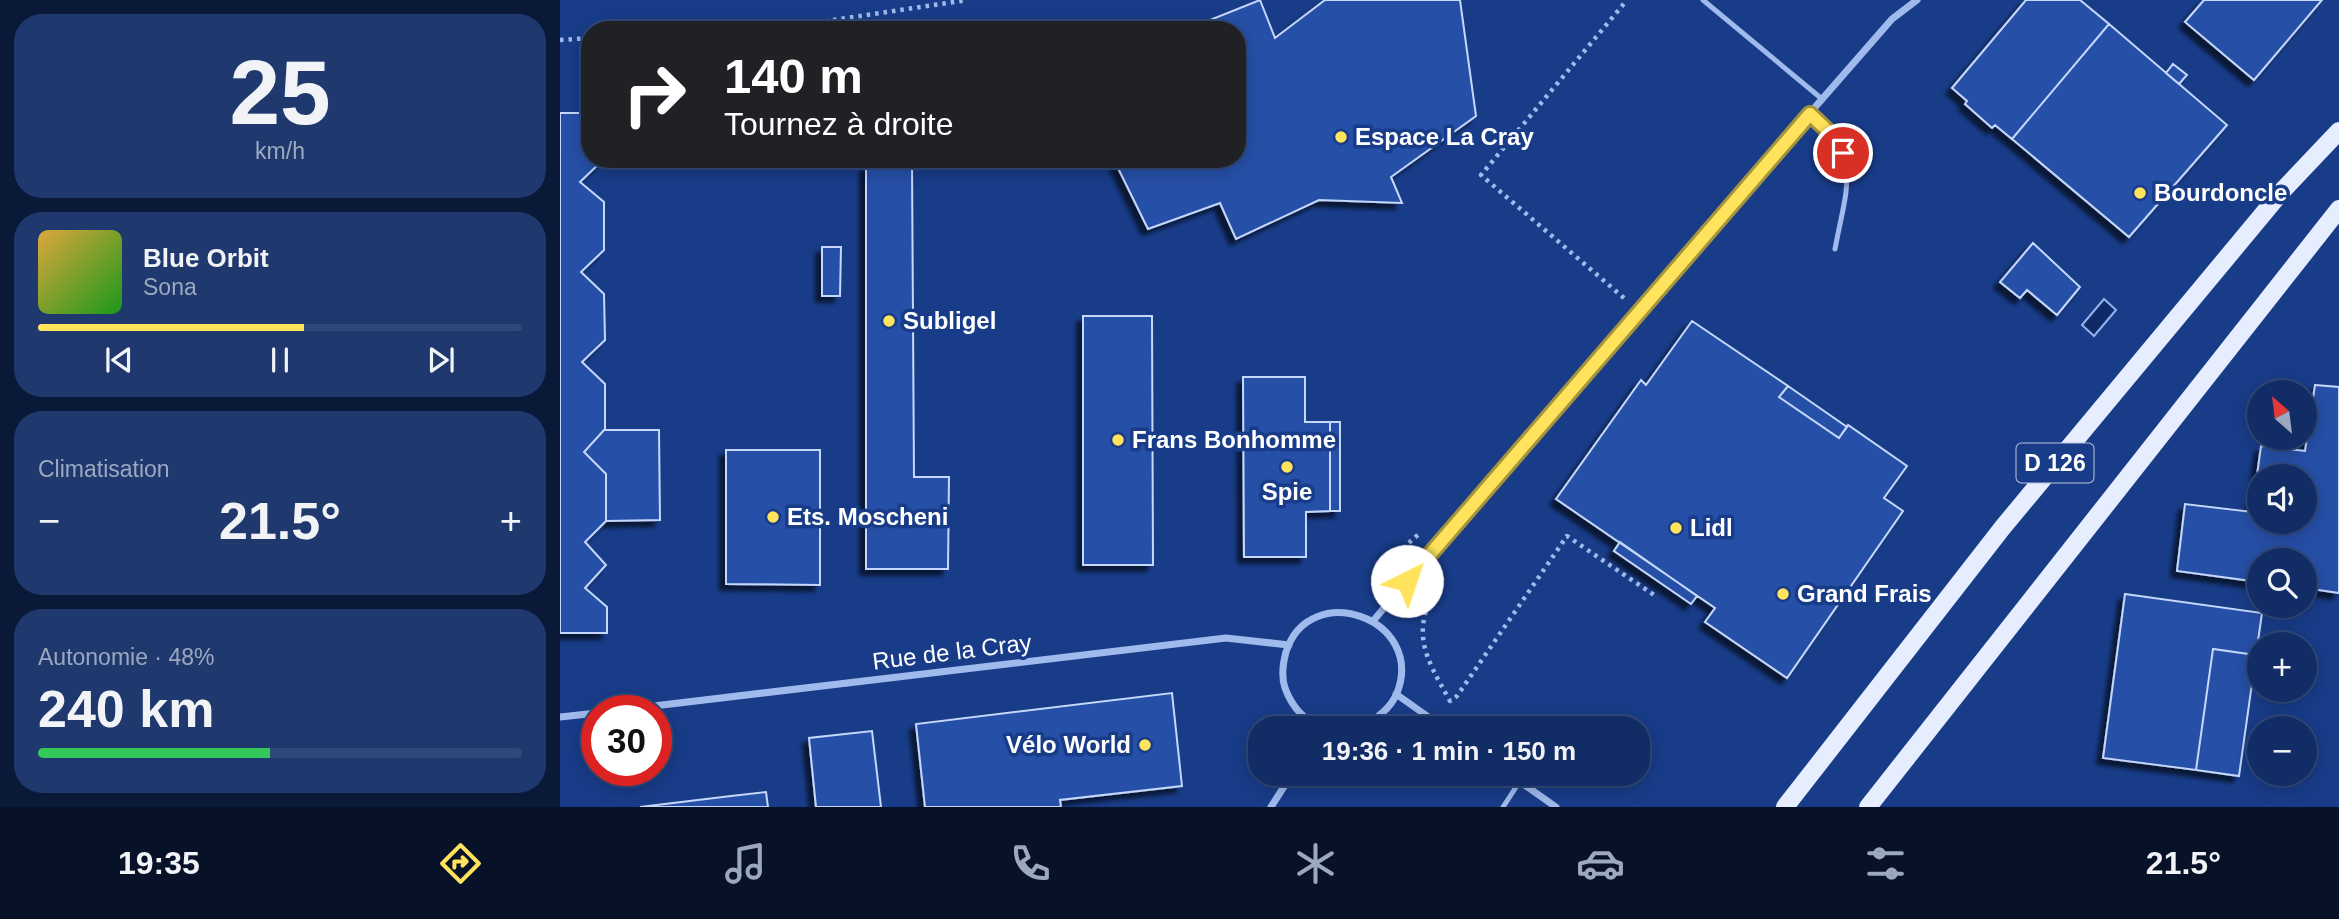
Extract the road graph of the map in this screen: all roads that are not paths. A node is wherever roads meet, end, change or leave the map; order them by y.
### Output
1 (1703, 0) edge
2 (1917, 0) edge
3 (1822, 99) junction
4 (1810, 114) junction
5 (2339, 131) edge
6 (2339, 209) edge
7 (1835, 249) dead end
8 (1373, 621) junction
9 (1289, 645) junction
10 (1396, 694) junction
11 (672, 704) edge
12 (581, 715) edge
13 (1302, 716) edge
14 (1378, 716) edge
15 (1427, 716) edge
16 (560, 717) edge
17 (1284, 786) edge
18 (1517, 786) edge
19 (1527, 786) edge
20 (1271, 807) edge
21 (1503, 807) edge
22 (1556, 807) edge
23 (1784, 807) edge
24 (1868, 807) edge

1 - 3 lane
2 - 3 street
3 - 4 street
4 - 7 lane
4 - 8 street
5 - 23 main road, D 126
6 - 24 main road, D 126
8 - 9 street
8 - 10 street
9 - 11 street, Rue de la Cray
9 - 13 street
10 - 14 street
10 - 15 street
12 - 16 street
17 - 20 street
18 - 21 lane
19 - 22 street

